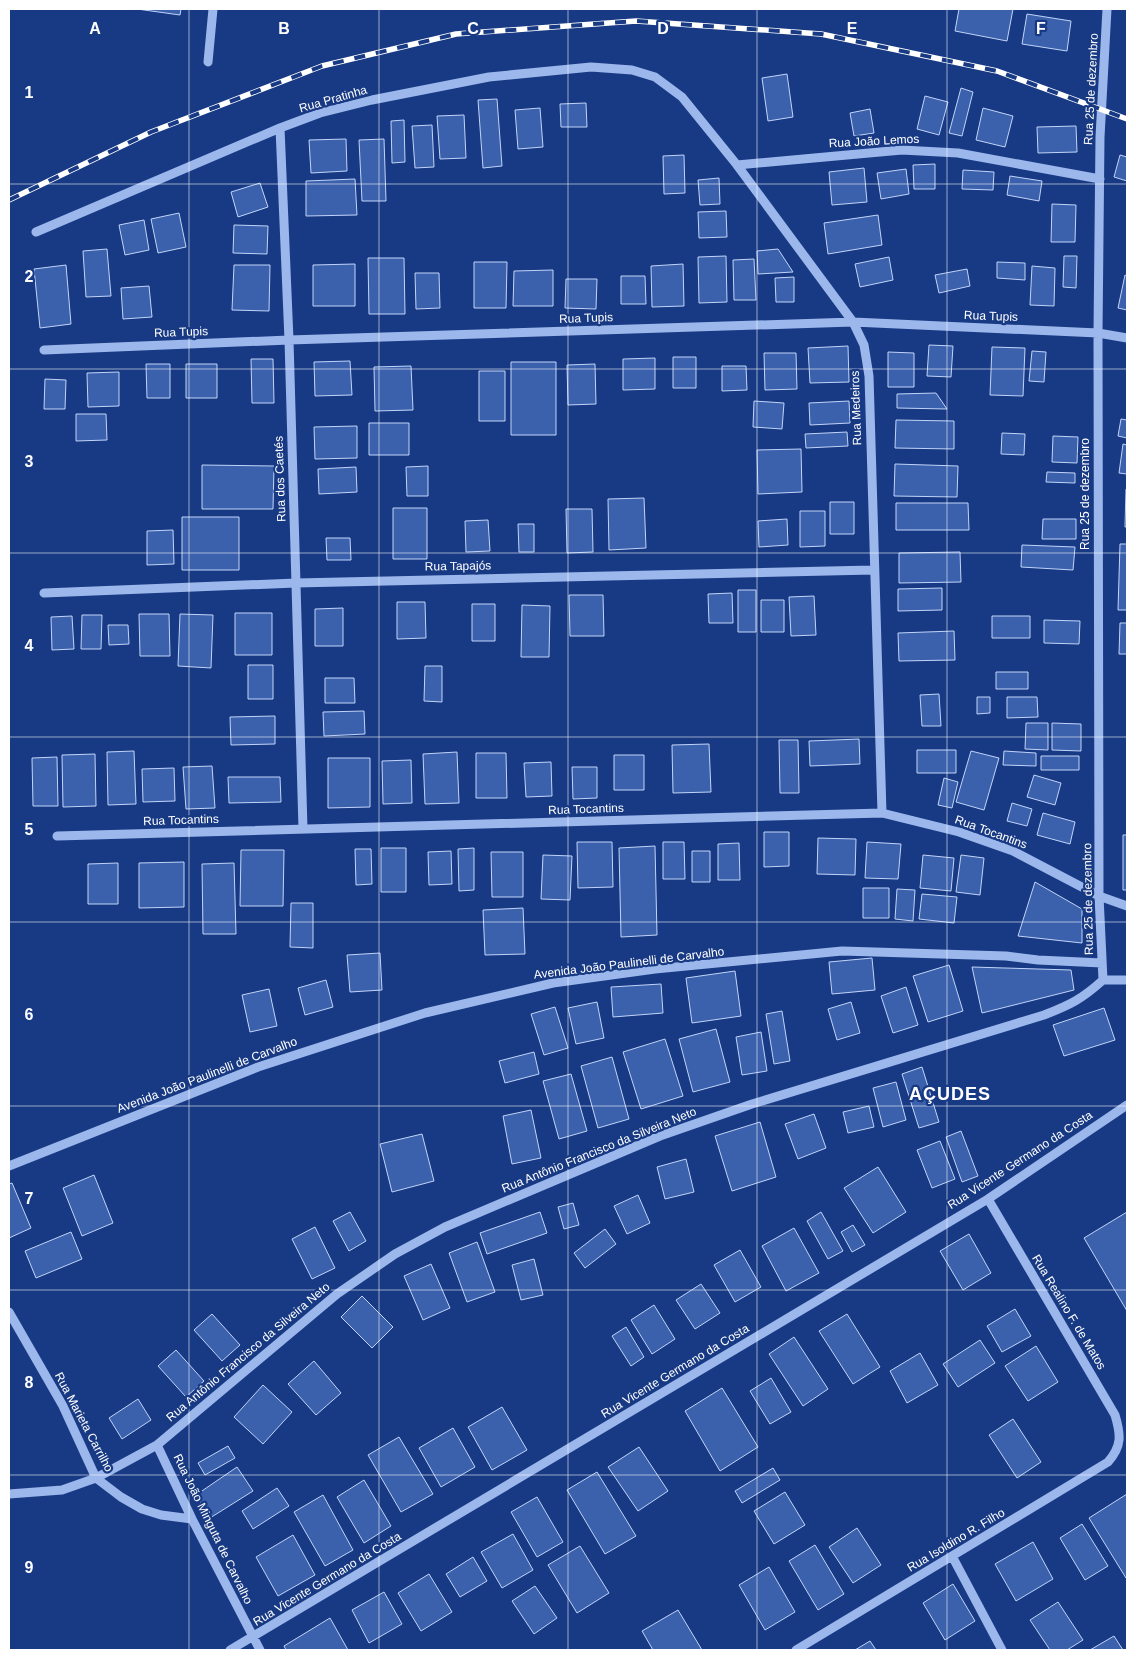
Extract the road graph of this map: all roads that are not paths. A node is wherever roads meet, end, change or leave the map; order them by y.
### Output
1 (213, 9) edge
2 (1108, 9) edge
3 (208, 62) dead end
4 (655, 76) joint
5 (280, 128) junction
6 (737, 165) junction
7 (1100, 179) junction
8 (36, 232) dead end
9 (853, 322) junction
10 (1098, 333) junction
11 (1127, 338) edge
12 (289, 340) junction
13 (44, 350) dead end
14 (873, 570) junction
15 (296, 582) junction
16 (44, 593) dead end
17 (882, 813) junction
18 (304, 829) junction
19 (57, 836) dead end
20 (1099, 896) junction
21 (1127, 906) edge
22 (1102, 963) junction
23 (1103, 980) junction
24 (1127, 980) edge
25 (1127, 1105) edge
26 (9, 1166) edge
27 (988, 1199) junction
28 (9, 1312) edge
29 (1119, 1442) joint
30 (157, 1445) junction
31 (96, 1478) junction
32 (9, 1494) edge
33 (192, 1519) junction
34 (952, 1556) junction
35 (253, 1638) junction
36 (230, 1650) edge
37 (260, 1650) edge
38 (796, 1650) edge
39 (1002, 1650) edge

1 - 3 street
2 - 7 street, Rua 25 de dezembro
4 - 5 street, Rua Pratinha
4 - 6 street, Rua Medeiros
5 - 8 street, Rua Pratinha
5 - 12 street, Rua dos Caetés
6 - 7 street, Rua João Lemos
6 - 9 street, Rua Medeiros
7 - 10 street, Rua 25 de dezembro
9 - 10 street, Rua Tupis
9 - 12 street, Rua Tupis
9 - 14 street, Rua Medeiros
10 - 11 street, Rua Tupis
10 - 20 street, Rua 25 de dezembro
12 - 13 street, Rua Tupis
12 - 15 street, Rua dos Caetés
14 - 15 street, Rua Tapajós
14 - 17 street, Rua Medeiros
15 - 16 street, Rua Tapajós
15 - 18 street, Rua dos Caetés
17 - 18 street, Rua Tocantins
17 - 20 street, Rua Tocantins
18 - 19 street, Rua Tocantins
20 - 21 street, Rua Tocantins
20 - 22 street, Rua 25 de dezembro
22 - 23 street, Rua 25 de dezembro
22 - 26 street, Avenida João Paulinelli de Carvalho
23 - 24 street
23 - 30 street, Rua Antônio Francisco da Silveira Neto
25 - 27 street, Rua Vicente Germano da Costa
27 - 29 street, Rua Realino F. de Matos
27 - 35 street, Rua Vicente Germano da Costa
28 - 31 street, Rua Marieta Carrilho
29 - 34 street, Rua Isoldino R. Filho
30 - 31 street, Rua Antônio Francisco da Silveira Neto
30 - 33 street, Rua João Minguta de Carvalho
31 - 32 street, Rua Antônio Francisco da Silveira Neto
31 - 33 street, Rua Marieta Carrilho
33 - 35 street, Rua João Minguta de Carvalho
34 - 38 street, Rua Isoldino R. Filho
34 - 39 street
35 - 36 street, Rua Vicente Germano da Costa
35 - 37 street, Rua João Minguta de Carvalho

